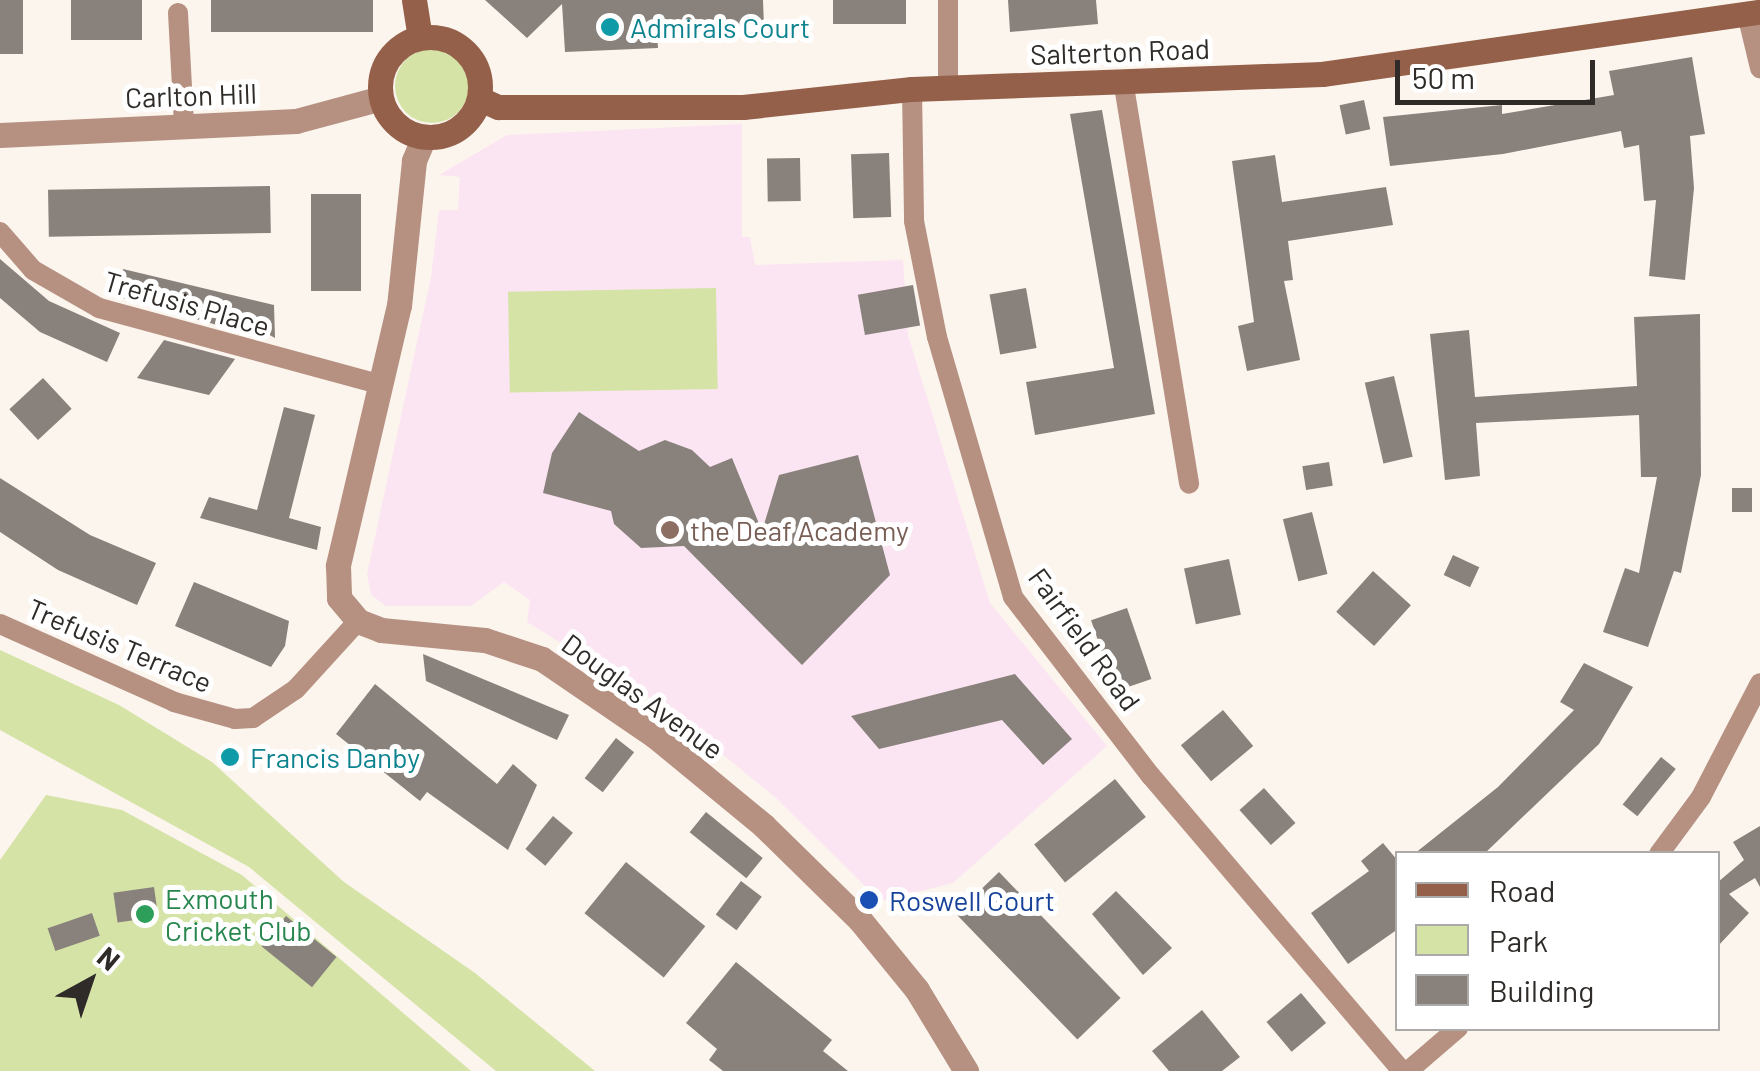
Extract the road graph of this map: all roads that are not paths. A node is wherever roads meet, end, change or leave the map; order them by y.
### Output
1 (414, 0) edge
2 (948, 0) edge
3 (178, 13) dead end
4 (1754, 13) edge
5 (420, 37) junction
6 (1760, 68) edge
7 (1123, 80) junction
8 (912, 88) junction
9 (948, 88) junction
10 (381, 98) junction
11 (480, 98) junction
12 (184, 124) junction
13 (0, 135) edge
14 (424, 137) junction
15 (0, 232) edge
16 (382, 385) junction
17 (1189, 484) dead end
18 (358, 621) junction
19 (0, 624) edge
20 (1760, 683) edge
21 (1661, 851) edge
22 (1454, 1031) edge
23 (966, 1071) edge
24 (1405, 1071) edge

1 - 5 main road
2 - 9 street
3 - 12 street
4 - 6 street
4 - 7 main road, Salterton Road
5 - 10 main road
5 - 11 main road
7 - 9 main road, Salterton Road
7 - 17 street
8 - 9 main road, Salterton Road
8 - 11 main road, Salterton Road
8 - 24 street, Fairfield Road
10 - 12 street, Carlton Hill
10 - 14 main road
11 - 14 main road
12 - 13 street, Carlton Hill
14 - 16 street
15 - 16 street, Trefusis Place
16 - 18 street
18 - 19 street, Trefusis Terrace
18 - 23 street, Douglas Avenue
20 - 21 street
22 - 24 street

